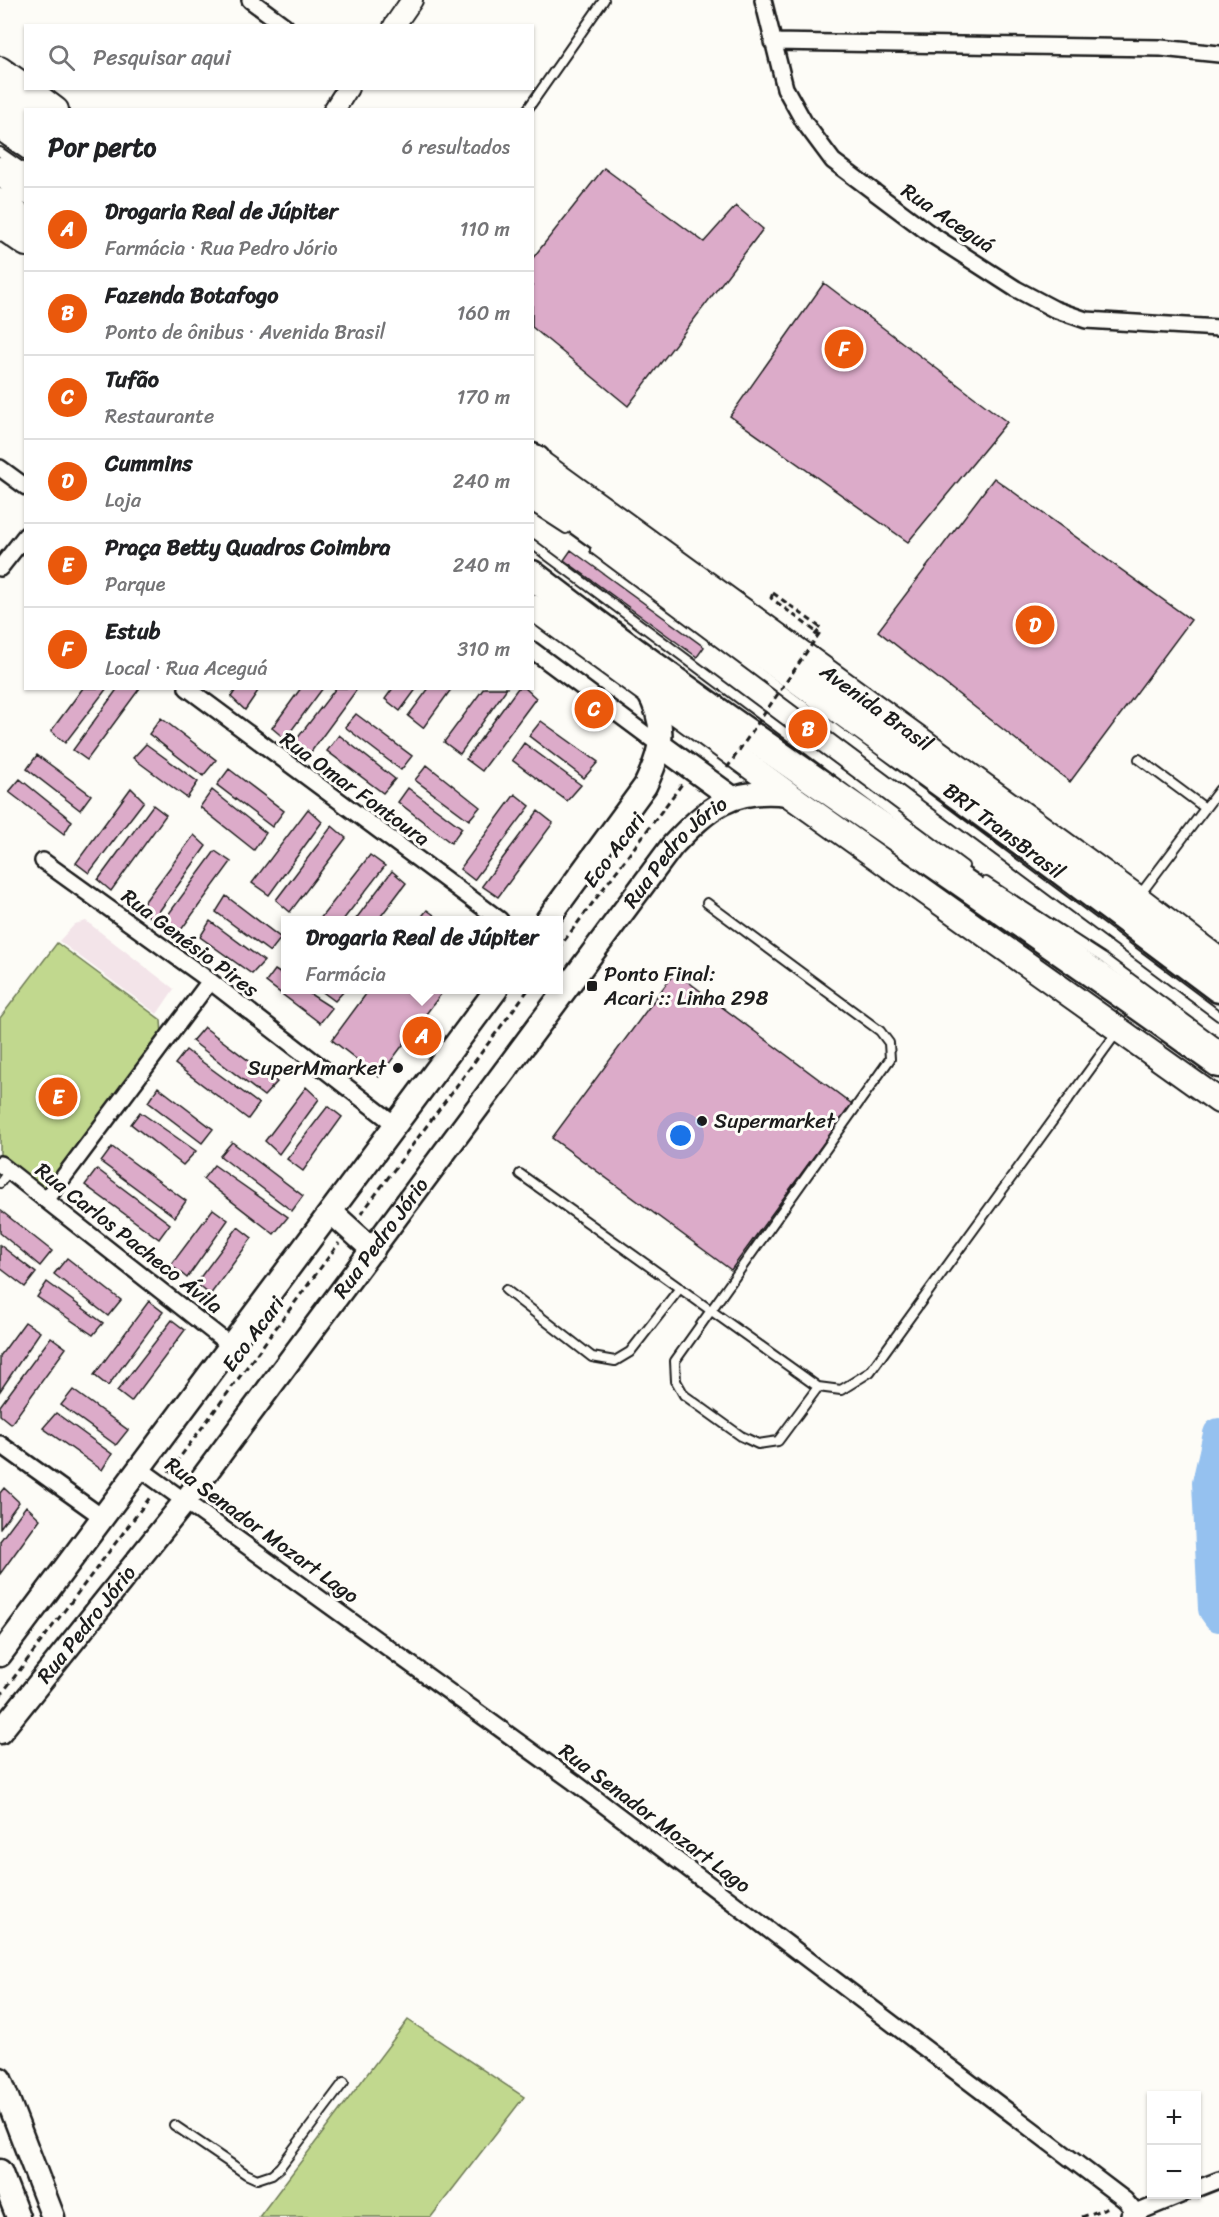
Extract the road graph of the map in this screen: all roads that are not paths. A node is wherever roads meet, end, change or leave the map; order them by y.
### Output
1 (250, 0) edge
2 (412, 0) edge
3 (604, 0) edge
4 (763, 0) edge
5 (282, 24) edge
6 (395, 24) edge
7 (772, 42) junction
8 (1219, 54) edge
9 (0, 69) edge
10 (24, 87) edge
11 (29, 90) edge
12 (347, 90) edge
13 (0, 93) edge
14 (53, 108) edge
15 (335, 108) edge
16 (528, 108) edge
17 (24, 110) edge
18 (0, 118) edge
19 (24, 135) edge
20 (0, 137) edge
21 (0, 152) edge
22 (24, 154) edge
23 (24, 169) edge
24 (0, 171) edge
25 (24, 189) edge
26 (0, 202) edge
27 (24, 219) edge
28 (0, 226) edge
29 (24, 243) edge
30 (1219, 328) edge
31 (534, 458) edge
32 (0, 468) edge
33 (24, 486) edge
34 (534, 488) edge
35 (534, 508) edge
36 (576, 536) dead end
37 (24, 538) edge
38 (585, 543) dead end
39 (534, 545) edge
40 (0, 568) edge
41 (534, 576) edge
42 (534, 608) edge
43 (534, 651) edge
44 (190, 690) edge
45 (647, 690) junction
46 (661, 746) junction
47 (1139, 759) dead end
48 (1219, 790) edge
49 (788, 794) junction
50 (731, 797) junction
51 (1205, 808) junction
52 (43, 861) dead end
53 (1138, 898) junction
54 (707, 903) dead end
55 (493, 916) edge
56 (551, 916) edge
57 (1219, 960) edge
58 (210, 981) junction
59 (1219, 988) edge
60 (563, 993) edge
61 (493, 994) edge
62 (562, 994) edge
63 (1219, 1016) edge
64 (1119, 1030) junction
65 (1219, 1044) edge
66 (1219, 1063) edge
67 (1219, 1101) edge
68 (397, 1126) junction
69 (3, 1172) edge
70 (520, 1174) dead end
71 (47, 1199) junction
72 (331, 1212) junction
73 (373, 1250) junction
74 (680, 1288) junction
75 (506, 1290) dead end
76 (712, 1312) junction
77 (231, 1346) junction
78 (818, 1387) junction
79 (0, 1444) edge
80 (139, 1468) junction
81 (186, 1500) junction
82 (102, 1517) junction
83 (0, 1654) edge
84 (0, 1732) edge
85 (0, 2079) edge
86 (344, 2082) dead end
87 (174, 2125) dead end
88 (0, 2171) edge
89 (1218, 2180) edge
90 (1201, 2187) edge
91 (1171, 2199) edge
92 (1131, 2215) edge
93 (18, 2217) edge
94 (53, 2217) edge

1 - 5 street
2 - 6 street
3 - 16 lane
4 - 7 street, Rua Aceguá
7 - 8 street
7 - 30 street, Rua Aceguá
9 - 10 main road
11 - 14 main road
12 - 15 street
13 - 17 highway
18 - 19 highway
20 - 22 lane
21 - 23 lane
24 - 25 highway
26 - 27 highway
28 - 29 main road
31 - 53 main road, Avenida Brasil
32 - 33 street
34 - 59 highway, Avenida Brasil
35 - 36 lane
37 - 40 street
38 - 63 lane, BRT TransBrasil
39 - 65 lane
41 - 66 highway
42 - 45 main road
43 - 46 street
44 - 55 street, Rua Omar Fontoura
45 - 46 main road
45 - 49 main road
46 - 50 main road
46 - 56 main road
47 - 51 lane
48 - 51 lane
49 - 50 main road, Rua Pedro Jório
49 - 64 main road
50 - 60 main road, Rua Pedro Jório
51 - 53 lane
52 - 58 street, Rua Genésio Pires
53 - 57 main road, Avenida Brasil
54 - 76 lane
58 - 68 street, Rua Genésio Pires
58 - 71 street
61 - 68 main road
62 - 73 main road, Rua Pedro Jório
64 - 67 main road
64 - 78 lane
68 - 72 main road
69 - 71 street, Rua Carlos Pacheco Ávila
70 - 74 lane
71 - 77 street, Rua Carlos Pacheco Ávila
72 - 73 main road
72 - 77 main road
73 - 81 main road, Rua Pedro Jório
74 - 75 lane
74 - 76 lane
76 - 78 lane
76 - 78 lane
77 - 80 main road
79 - 82 street
80 - 81 street, Rua Senador Mozart Lago
80 - 82 main road
81 - 84 main road, Rua Pedro Jório
81 - 92 street, Rua Senador Mozart Lago
82 - 83 main road
85 - 94 main road
86 - 87 lane
88 - 93 main road
89 - 90 street
91 - 92 street

